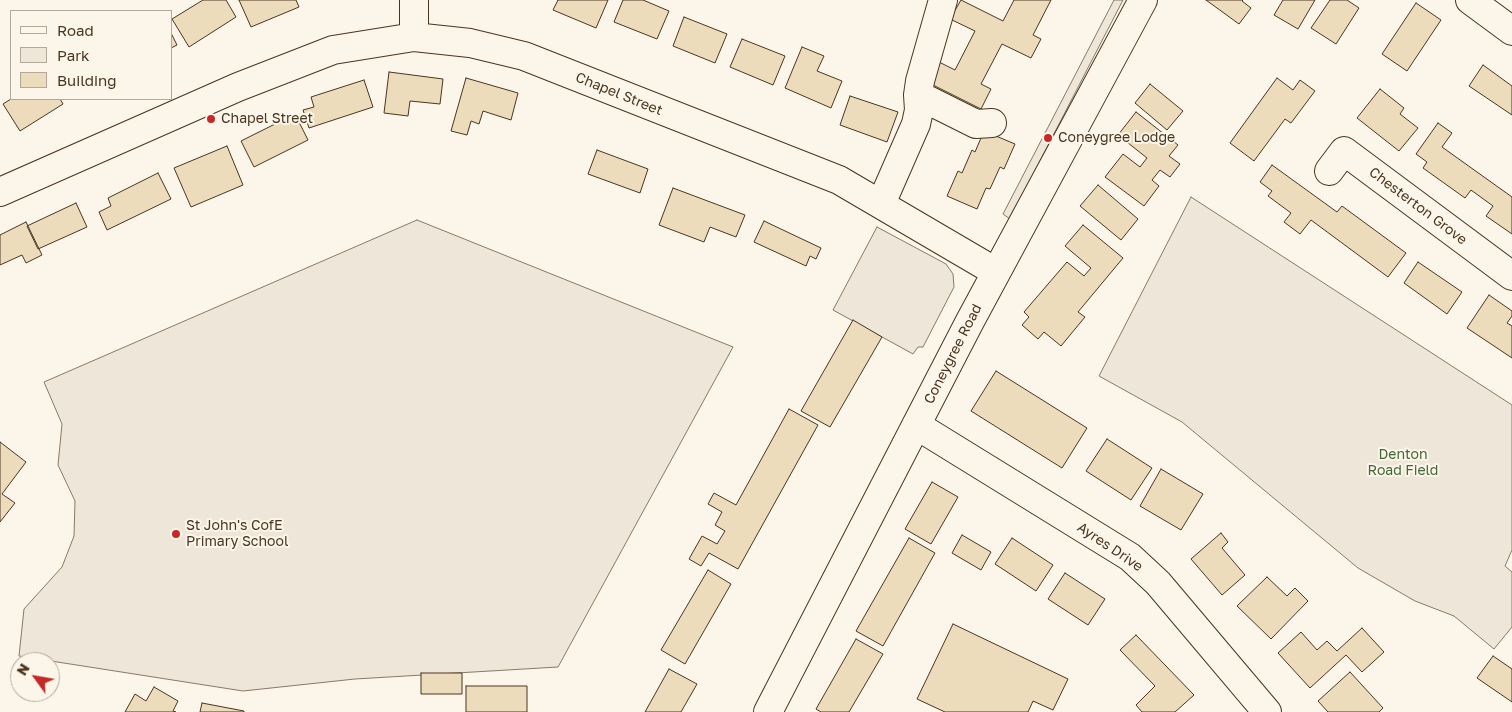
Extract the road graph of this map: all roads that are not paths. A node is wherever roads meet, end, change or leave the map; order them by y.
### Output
1 (414, 0) edge
2 (943, 0) edge
3 (1143, 0) edge
4 (1470, 0) edge
5 (1512, 30) edge
6 (414, 37) junction
7 (918, 95) junction
8 (992, 123) dead end
9 (1329, 170) dead end
10 (0, 192) edge
11 (881, 204) junction
12 (996, 272) junction
13 (1512, 276) edge
14 (916, 425) junction
15 (1257, 709) edge
16 (768, 712) edge

1 - 6 street
2 - 7 street
3 - 12 street, Coneygree Road
4 - 5 street
6 - 10 street, Chapel Street
6 - 11 street, Chapel Street
7 - 8 street
7 - 11 street
9 - 13 street, Chesterton Grove
11 - 12 street, Chapel Street
12 - 14 street, Coneygree Road
14 - 15 street, Ayres Drive
14 - 16 street, Coneygree Road

